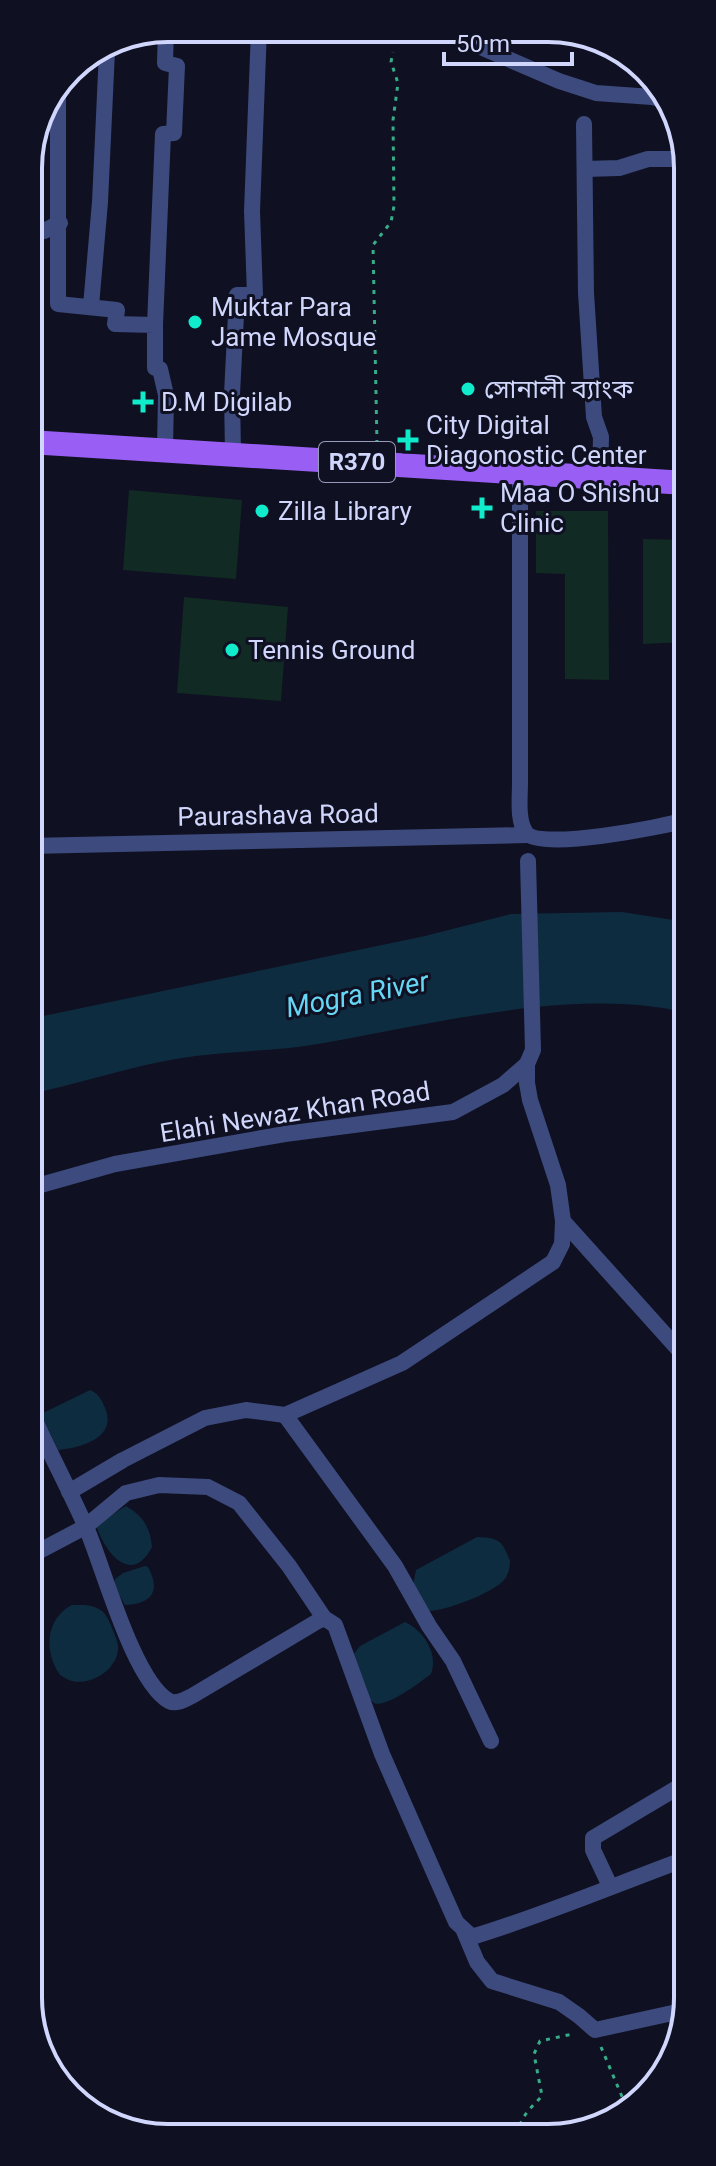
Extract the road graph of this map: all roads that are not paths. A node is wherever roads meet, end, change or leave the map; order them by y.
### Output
1 (166, 42) edge
2 (258, 42) edge
3 (468, 42) edge
4 (107, 58) edge
5 (652, 97) edge
6 (58, 107) edge
7 (584, 124) dead end
8 (673, 159) edge
9 (585, 169) junction
10 (60, 223) junction
11 (42, 231) edge
12 (91, 306) junction
13 (155, 325) junction
14 (42, 443) edge
15 (165, 449) junction
16 (233, 454) junction
17 (520, 473) junction
18 (600, 479) junction
19 (674, 482) edge
20 (674, 823) edge
21 (527, 835) junction
22 (42, 847) edge
23 (527, 1064) junction
24 (42, 1185) edge
25 (563, 1221) junction
26 (674, 1345) edge
27 (285, 1415) junction
28 (42, 1435) edge
29 (69, 1492) junction
30 (85, 1527) junction
31 (42, 1550) edge
32 (324, 1618) junction
33 (491, 1741) dead end
34 (674, 1790) edge
35 (674, 1863) edge
36 (610, 1886) junction
37 (464, 1931) junction
38 (673, 2013) edge

1 - 13 street
2 - 16 street
3 - 5 street
4 - 12 street
6 - 10 street
7 - 9 street
8 - 9 street
9 - 18 street
10 - 11 street
10 - 12 street
12 - 13 street
13 - 15 street
14 - 15 main road, R370
15 - 16 main road, R370
16 - 17 main road, R370
17 - 18 main road, R370
17 - 21 street
18 - 19 main road, R370
20 - 21 street, Paurashava Road
21 - 22 street, Paurashava Road
21 - 23 street
23 - 24 street, Elahi Newaz Khan Road
23 - 25 street
25 - 26 street
25 - 27 street
27 - 29 street
27 - 33 street
28 - 29 street
29 - 30 street
30 - 31 street
30 - 32 street
30 - 32 street
32 - 37 street
34 - 36 street
35 - 36 street
36 - 37 street
37 - 38 street

